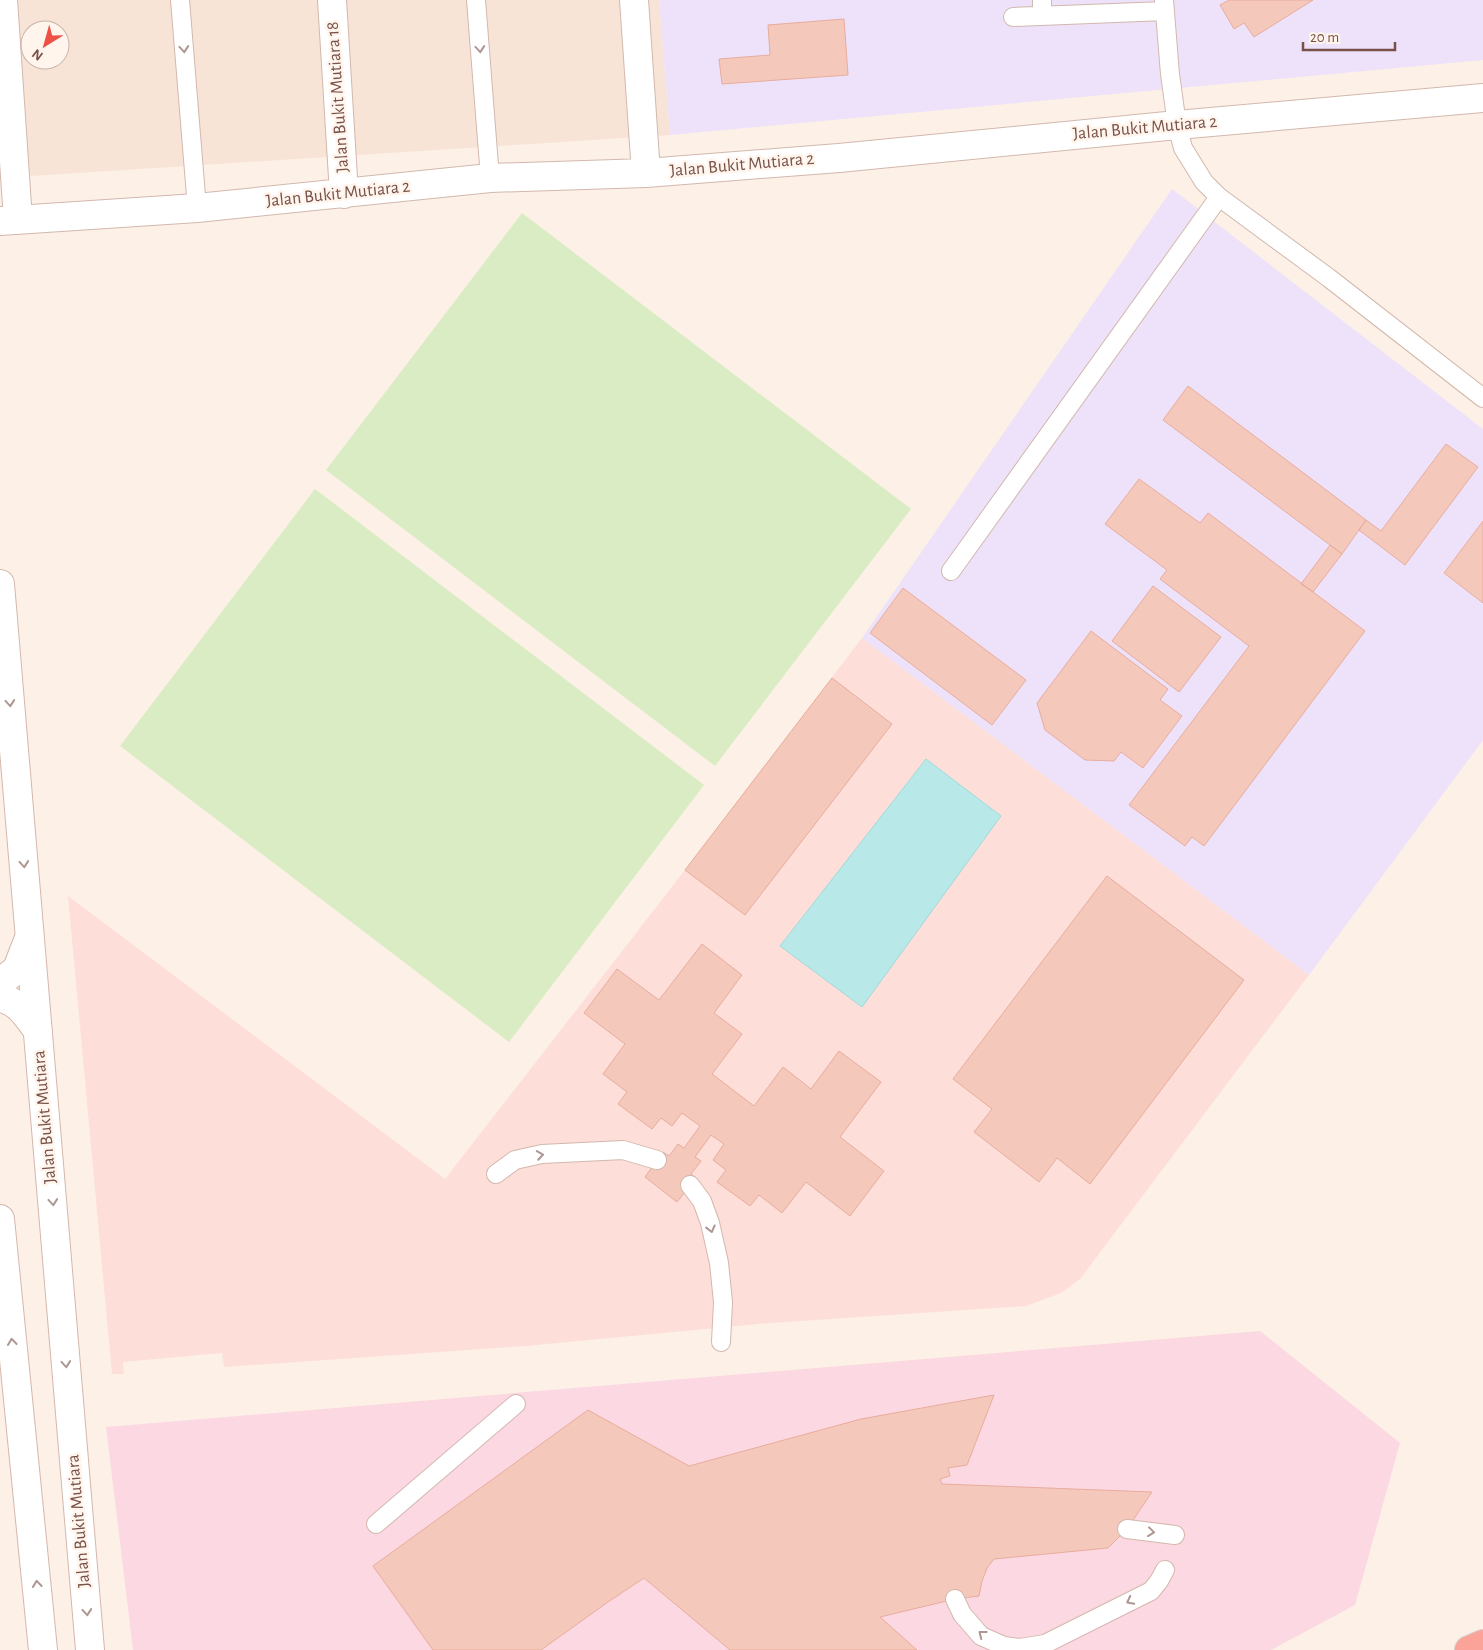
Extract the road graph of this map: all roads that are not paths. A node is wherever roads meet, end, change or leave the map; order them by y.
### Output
1 (3, 0) edge
2 (180, 0) edge
3 (332, 0) edge
4 (476, 0) edge
5 (634, 0) edge
6 (1165, 6) edge
7 (1042, 8) edge
8 (1013, 17) dead end
9 (1483, 98) edge
10 (1178, 125) junction
11 (646, 173) junction
12 (490, 178) junction
13 (344, 194) junction
14 (1219, 197) junction
15 (197, 208) junction
16 (9, 220) edge
17 (1483, 398) edge
18 (951, 570) dead end
19 (0, 584) edge
20 (30, 935) junction
21 (0, 983) edge
22 (0, 998) edge
23 (38, 1031) junction
24 (658, 1160) dead end
25 (496, 1174) dead end
26 (690, 1186) dead end
27 (0, 1219) edge
28 (721, 1342) dead end
29 (516, 1404) dead end
30 (376, 1524) dead end
31 (1127, 1529) dead end
32 (1175, 1535) dead end
33 (1165, 1570) dead end
34 (955, 1599) dead end
35 (1483, 1644) edge
36 (1046, 1647) edge
37 (43, 1650) edge
38 (90, 1650) edge
39 (1469, 1650) edge

1 - 16 street
2 -> 15 lane
3 - 13 street, Jalan Bukit Mutiara 18
4 -> 12 lane
5 - 11 street
6 - 7 lane
6 - 10 lane
7 - 8 lane
9 - 10 street, Jalan Bukit Mutiara 2
10 - 11 street, Jalan Bukit Mutiara 2
10 - 14 lane
11 - 12 street, Jalan Bukit Mutiara 2
12 - 13 street, Jalan Bukit Mutiara 2
13 - 15 street, Jalan Bukit Mutiara 2
14 - 17 lane
14 - 18 lane
15 - 16 street, Jalan Bukit Mutiara 2
19 -> 20 street, Jalan Bukit Mutiara
20 - 21 street
20 - 23 street, Jalan Bukit Mutiara
22 - 23 street
23 -> 38 street, Jalan Bukit Mutiara
25 -> 24 lane
26 -> 28 lane
37 -> 27 street
29 - 30 lane
31 -> 32 lane
33 -> 36 lane
36 -> 34 lane
35 - 39 highway

